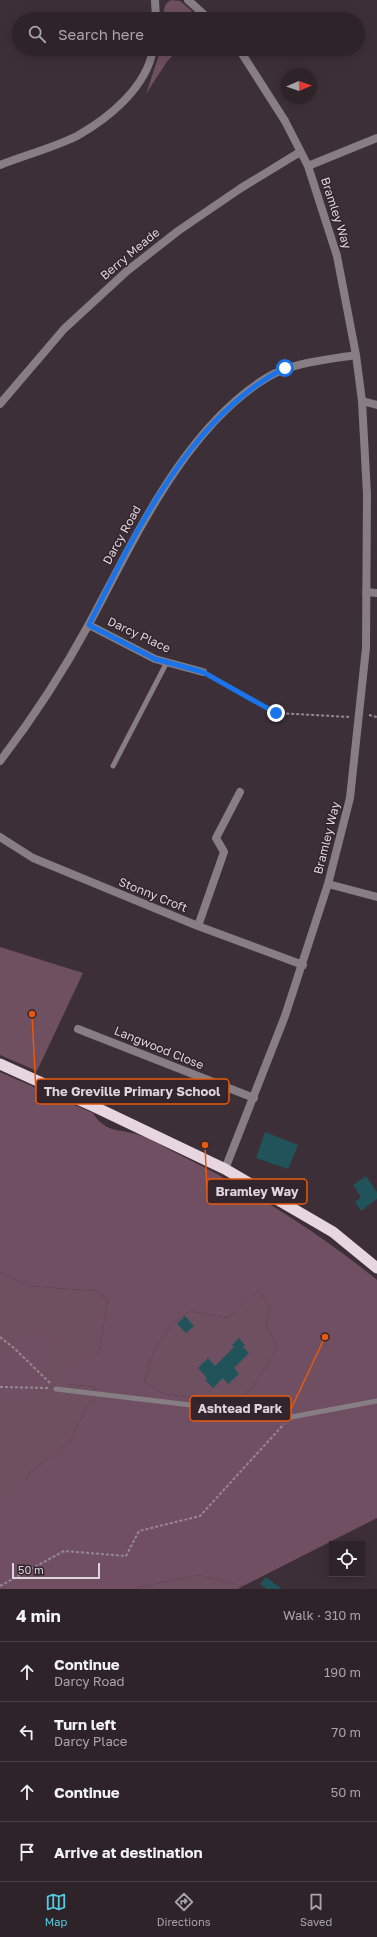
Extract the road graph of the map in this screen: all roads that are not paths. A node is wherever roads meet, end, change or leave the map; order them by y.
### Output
1 (155, 0) edge
2 (188, 0) edge
3 (156, 12) edge
4 (201, 12) edge
5 (150, 56) edge
6 (243, 56) edge
7 (377, 138) edge
8 (300, 152) junction
9 (0, 164) edge
10 (308, 166) junction
11 (356, 355) junction
12 (362, 401) junction
13 (0, 404) edge
14 (377, 405) edge
15 (366, 592) junction
16 (377, 593) edge
17 (89, 625) junction
18 (168, 662) junction
19 (203, 672) road end
20 (0, 762) edge
21 (113, 766) dead end
22 (240, 792) dead end
23 (0, 836) edge
24 (328, 884) junction
25 (377, 897) edge
26 (198, 926) junction
27 (303, 965) junction
28 (78, 1029) dead end
29 (0, 1064) edge
30 (254, 1098) junction
31 (225, 1170) junction
32 (377, 1268) edge
33 (56, 1389) road end
34 (377, 1401) edge

1 - 3 street
2 - 4 street
5 - 9 street
6 - 8 street, Bramley Way
7 - 10 street
8 - 10 street, Bramley Way
8 - 13 street, Berry Meade
10 - 11 street, Bramley Way
11 - 12 street, Bramley Way
11 - 17 street, Darcy Road
12 - 14 street
12 - 15 street, Bramley Way
15 - 16 street
15 - 24 street, Bramley Way
17 - 18 street, Darcy Place
17 - 20 street, Darcy Road
18 - 19 street, Darcy Place
18 - 21 lane
22 - 26 street
23 - 26 street, Stonny Croft
24 - 25 street
24 - 27 street, Bramley Way
26 - 27 street, Stonny Croft
27 - 30 street, Bramley Way
28 - 30 street, Langwood Close
29 - 31 highway
30 - 31 street, Bramley Way
31 - 32 highway
33 - 34 lane

